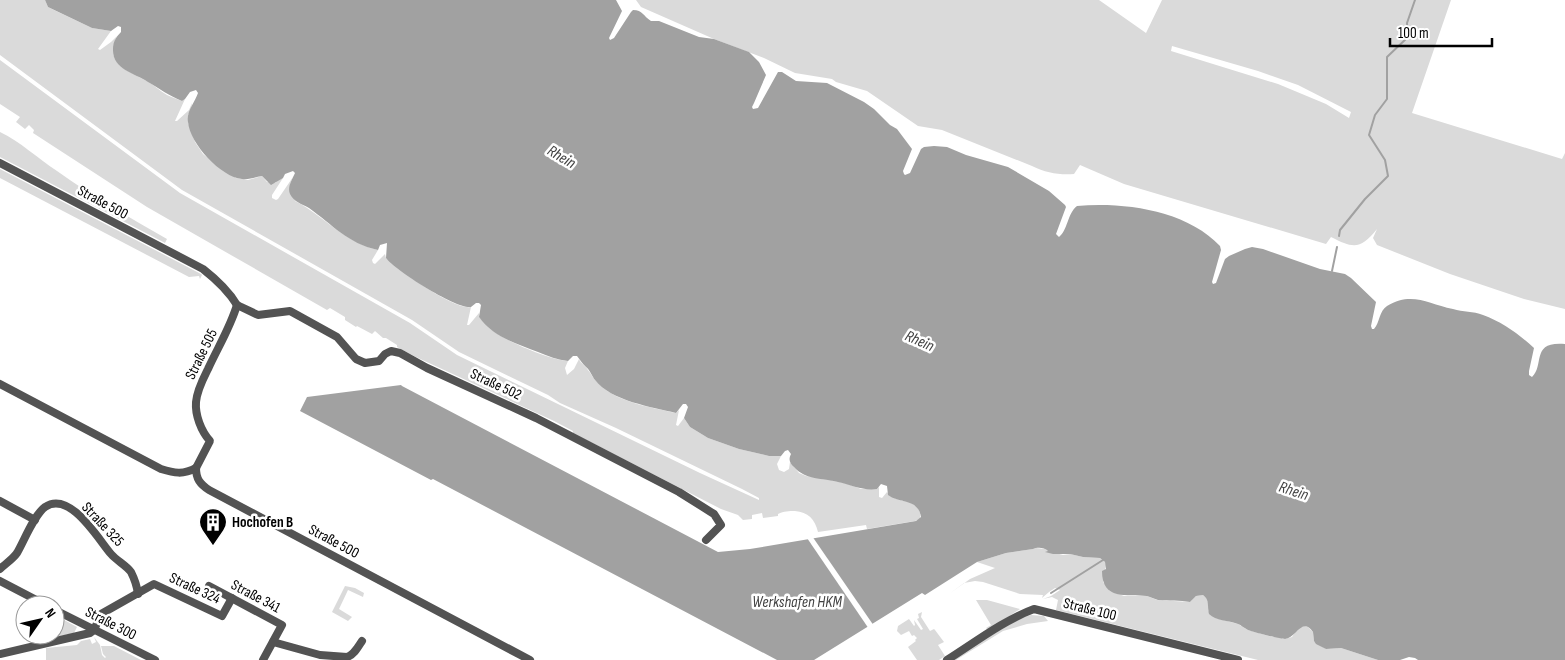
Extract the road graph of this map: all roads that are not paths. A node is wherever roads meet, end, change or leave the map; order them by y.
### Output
1 (0, 163) edge
2 (237, 305) junction
3 (0, 384) edge
4 (196, 468) junction
5 (0, 501) edge
6 (35, 520) junction
7 (706, 540) dead end
8 (0, 569) edge
9 (0, 581) edge
10 (209, 586) dead end
11 (138, 594) junction
12 (27, 595) edge
13 (232, 598) junction
14 (65, 615) edge
15 (94, 630) junction
16 (362, 641) dead end
17 (273, 642) junction
18 (0, 654) edge
19 (155, 660) edge
20 (263, 660) edge
21 (530, 660) edge
22 (947, 660) edge
23 (1238, 660) edge

1 - 2 street, Straße 500
2 - 4 street, Straße 505
2 - 7 street, Straße 502
3 - 4 street
4 - 21 street, Straße 500
5 - 6 street
6 - 8 street, Straße 325
6 - 11 street, Straße 325
9 - 12 street
10 - 13 street, Straße 341
11 - 13 street, Straße 324
11 - 15 street, Straße 324
13 - 17 street, Straße 341
14 - 15 street, Straße 300
15 - 18 street
15 - 19 street, Straße 300
16 - 17 street
17 - 20 street, Straße 341
22 - 23 street, Straße 100

